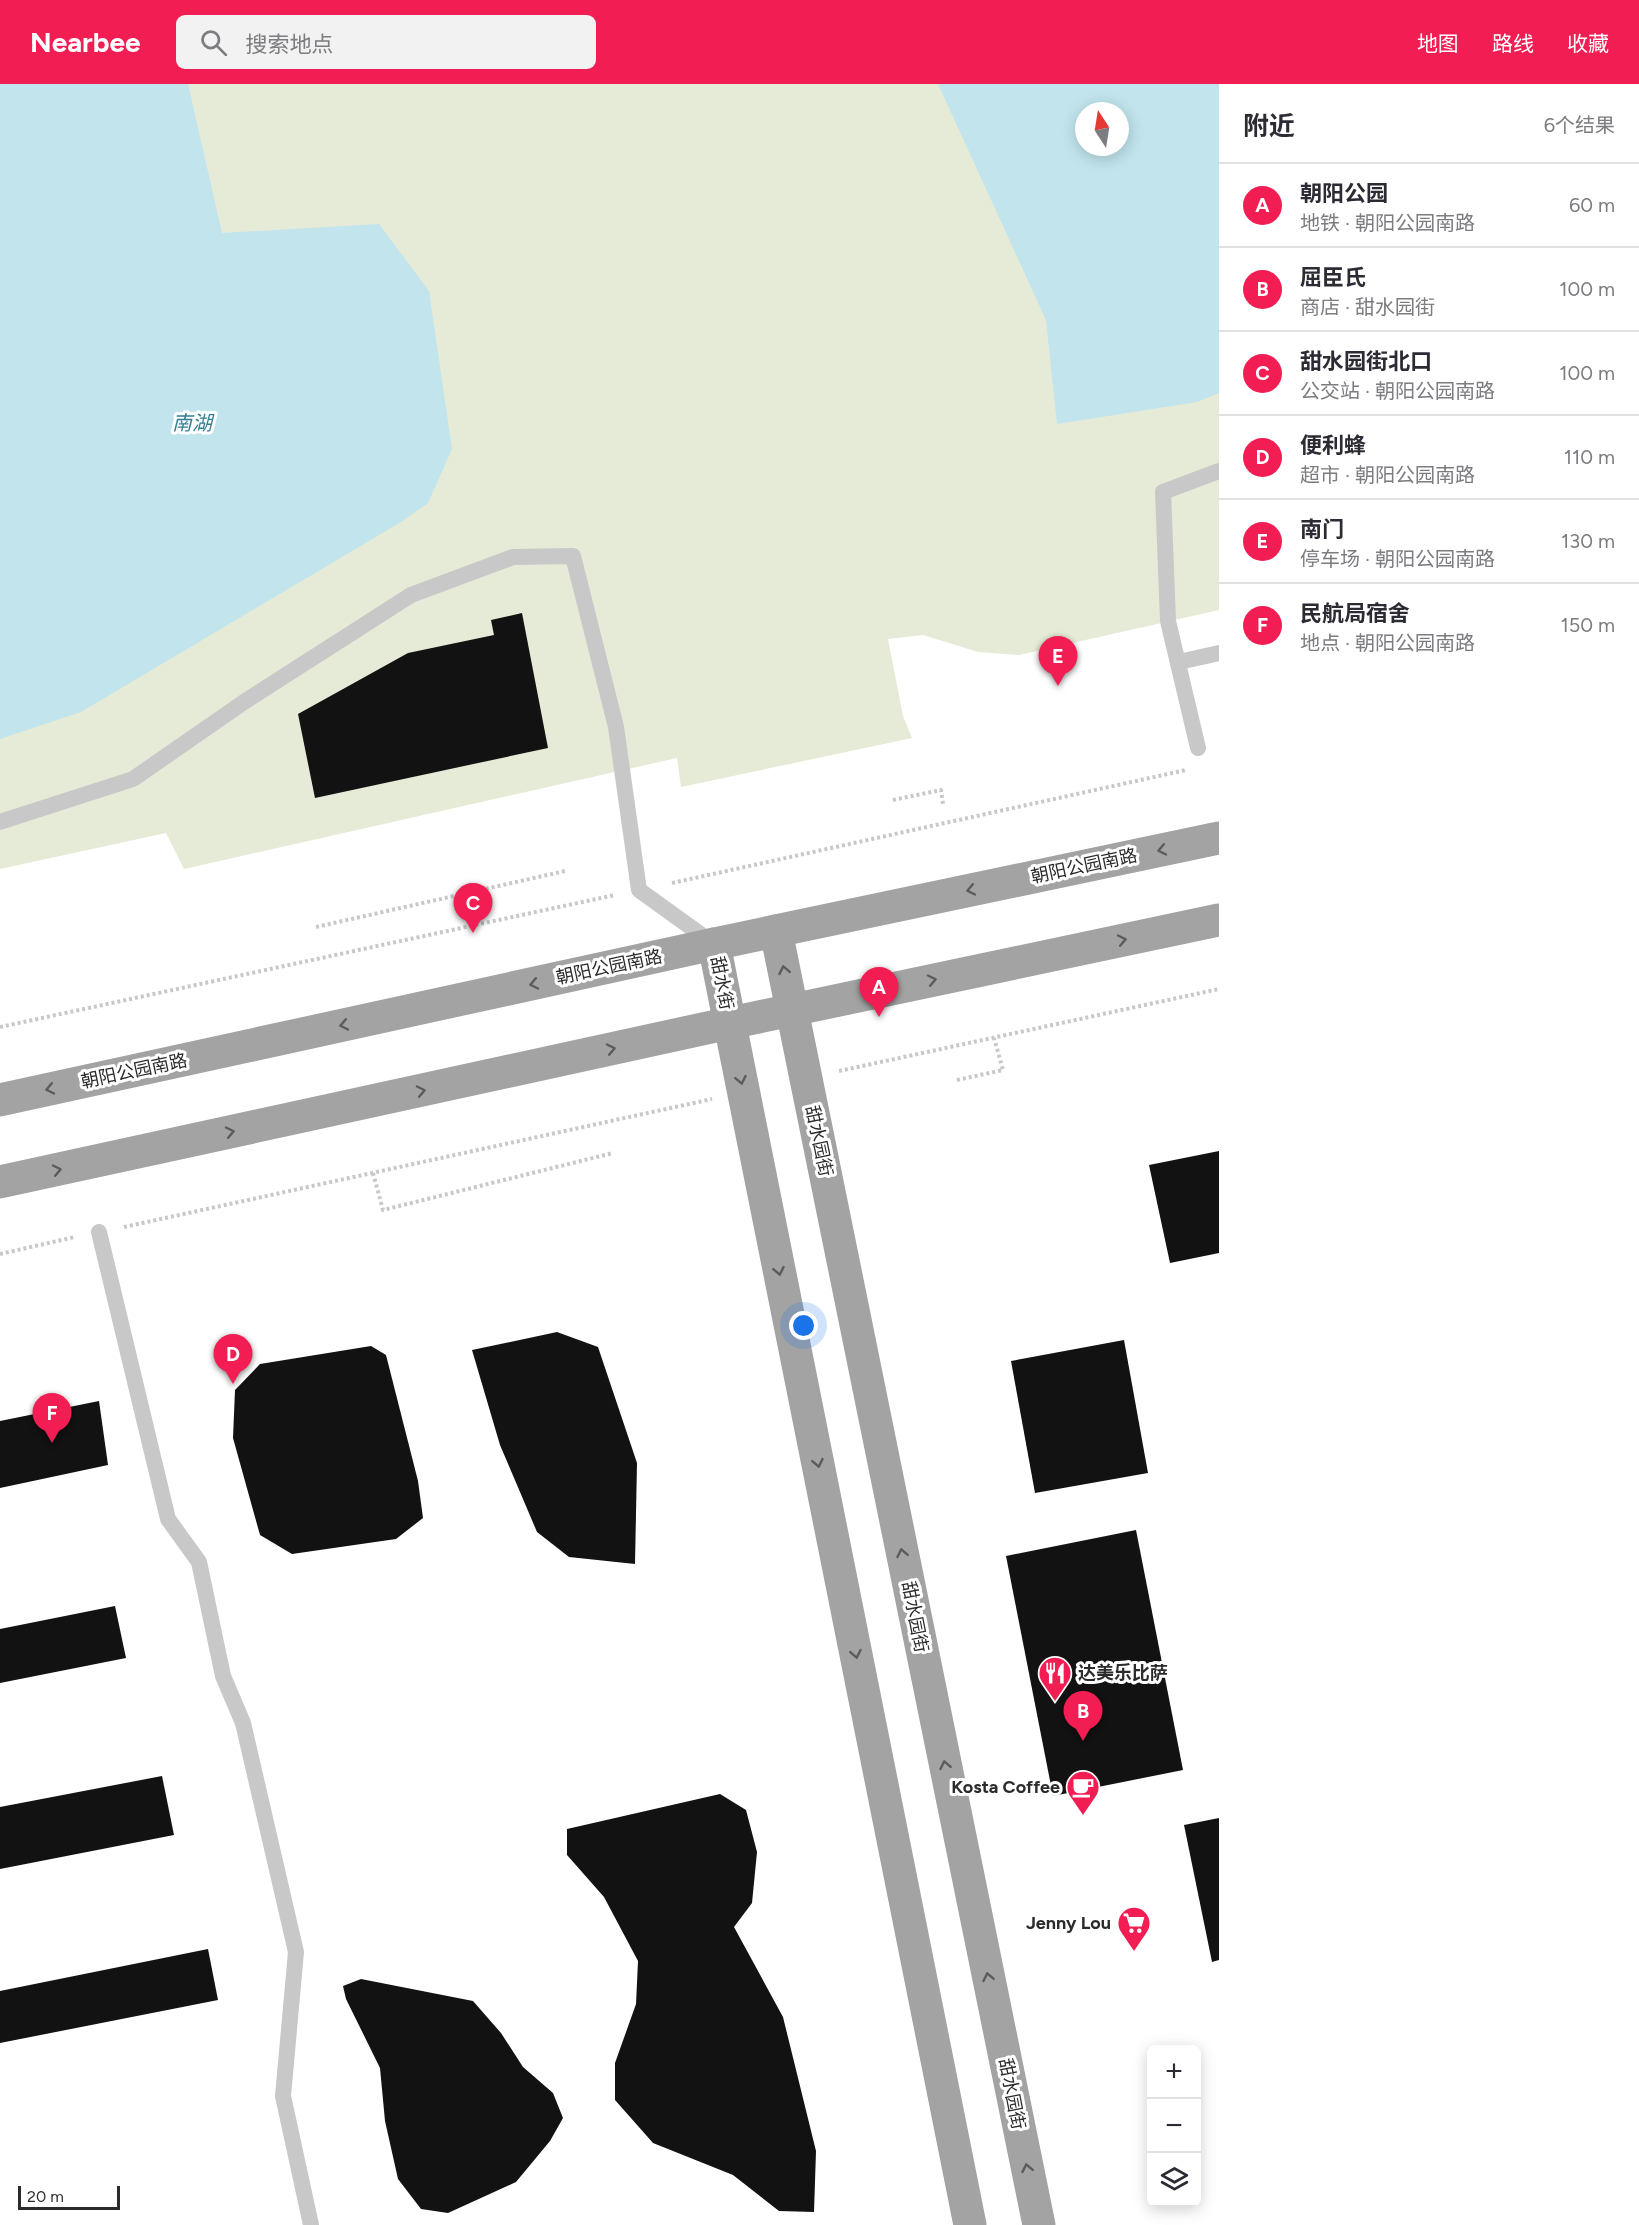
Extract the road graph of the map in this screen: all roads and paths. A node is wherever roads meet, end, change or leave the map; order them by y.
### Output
1 (1219, 471) edge
2 (1219, 653) edge
3 (1179, 662) junction
4 (1198, 748) dead end
5 (1196, 768) dead end
6 (893, 800) dead end
7 (943, 804) dead end
8 (0, 822) edge
9 (1219, 838) edge
10 (565, 871) dead end
11 (639, 890) junction
12 (1219, 920) edge
13 (316, 927) dead end
14 (776, 931) junction
15 (714, 944) junction
16 (1219, 989) edge
17 (792, 1010) junction
18 (730, 1023) junction
19 (0, 1027) edge
20 (994, 1038) junction
21 (806, 1078) junction
22 (957, 1080) dead end
23 (743, 1092) junction
24 (0, 1100) edge
25 (613, 1153) dead end
26 (373, 1173) junction
27 (0, 1182) edge
28 (99, 1232) junction
29 (0, 1254) edge
30 (311, 2225) edge
31 (970, 2225) edge
32 (1039, 2225) edge

1 - 3 lane
2 - 3 lane
3 - 4 lane
5 - 11 path
6 - 7 path
8 - 11 lane
9 -> 14 main road, 朝阳公园南路
10 - 13 path
11 - 15 lane
11 - 19 path
17 -> 12 main road
14 - 15 main road, 朝阳公园南路
17 -> 14 main road, 甜水园街
15 - 18 main road, 甜水街
15 -> 24 main road, 朝阳公园南路
16 - 20 path
17 - 18 main road
17 - 21 main road, 甜水园街
18 -> 23 main road
27 -> 18 main road
20 - 21 path
20 - 22 path
32 -> 21 main road, 甜水园街
23 - 26 path
23 -> 31 main road
25 - 26 path
26 - 28 path
28 - 29 path
28 - 30 lane

